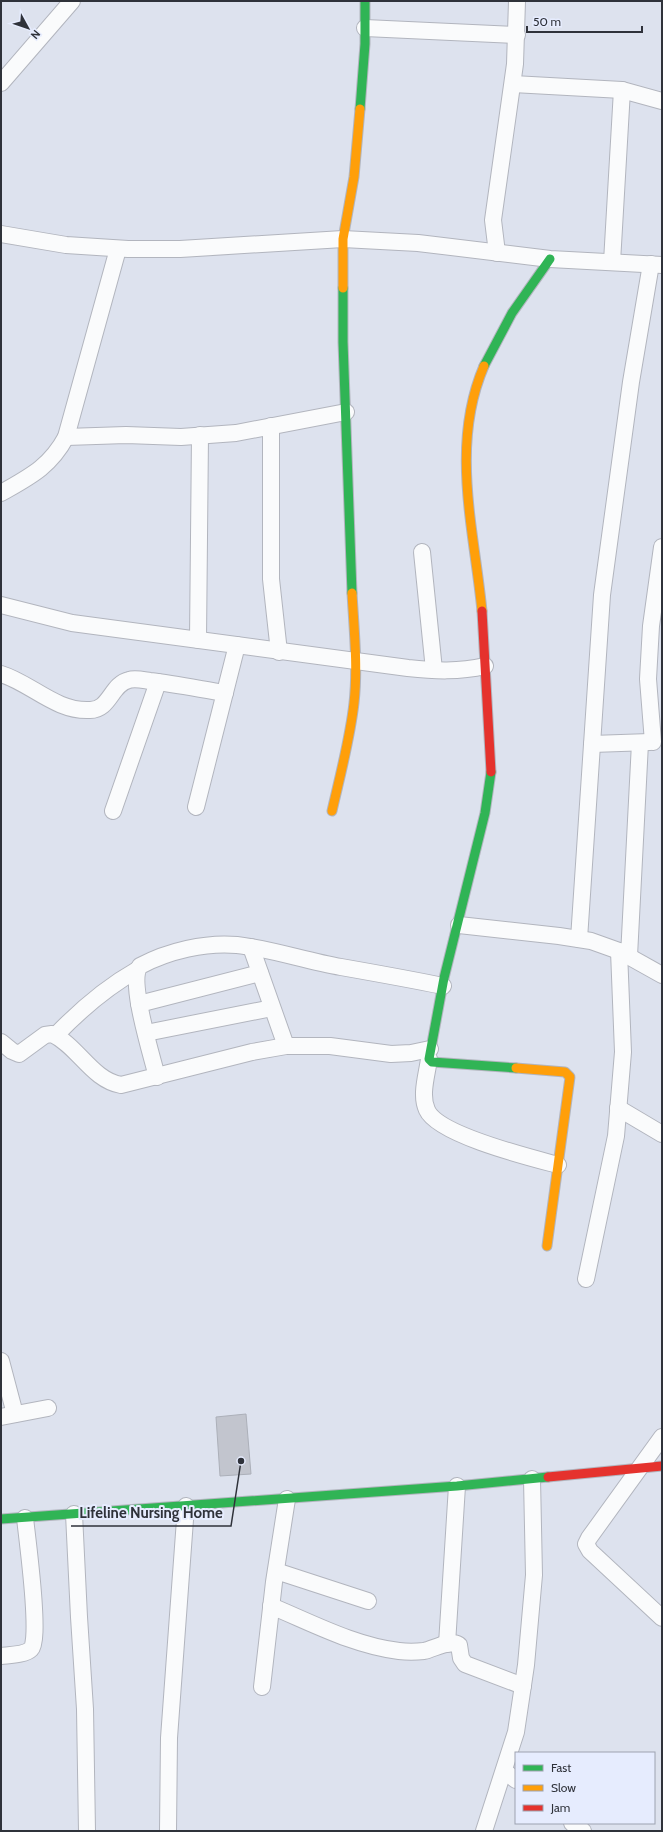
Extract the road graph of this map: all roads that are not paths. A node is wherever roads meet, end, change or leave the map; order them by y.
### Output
1 (72, 1) edge
2 (365, 1) edge
3 (517, 1) edge
4 (365, 28) junction
5 (517, 35) junction
6 (1, 83) edge
7 (513, 84) junction
8 (622, 90) junction
9 (662, 101) edge
10 (1, 234) edge
11 (343, 239) junction
12 (118, 249) junction
13 (497, 253) junction
14 (550, 259) junction
15 (612, 262) junction
16 (657, 265) edge
17 (346, 412) junction
18 (270, 426) junction
19 (200, 436) junction
20 (66, 437) junction
21 (1, 494) edge
22 (662, 547) edge
23 (422, 552) dead end
24 (1, 605) edge
25 (198, 640) junction
26 (237, 645) junction
27 (279, 652) junction
28 (356, 661) junction
29 (485, 666) junction
30 (434, 670) junction
31 (1, 674) edge
32 (158, 682) junction
33 (225, 693) junction
34 (652, 742) edge
35 (592, 744) junction
36 (196, 807) dead end
37 (113, 811) dead end
38 (332, 811) dead end
39 (459, 925) junction
40 (579, 939) junction
41 (251, 947) junction
42 (624, 954) junction
43 (137, 970) junction
44 (260, 973) junction
45 (662, 974) edge
46 (443, 986) junction
47 (139, 1004) junction
48 (272, 1008) junction
49 (146, 1033) junction
50 (56, 1035) junction
51 (1, 1042) edge
52 (286, 1046) junction
53 (430, 1054) junction
54 (157, 1077) junction
55 (618, 1108) junction
56 (662, 1134) edge
57 (558, 1165) junction
58 (547, 1246) dead end
59 (586, 1278) dead end
60 (1, 1362) edge
61 (48, 1408) dead end
62 (8, 1415) edge
63 (662, 1437) edge
64 (662, 1466) edge
65 (638, 1468) junction
66 (532, 1479) junction
67 (457, 1486) junction
68 (287, 1499) junction
69 (186, 1506) junction
70 (74, 1514) junction
71 (25, 1518) junction
72 (1, 1520) edge
73 (276, 1571) junction
74 (368, 1601) dead end
75 (271, 1606) junction
76 (662, 1618) edge
77 (447, 1644) junction
78 (1, 1656) edge
79 (523, 1686) junction
80 (262, 1687) dead end
81 (510, 1775) edge
82 (573, 1824) edge
83 (87, 1831) edge
84 (168, 1831) edge
85 (484, 1831) edge
86 (583, 1831) edge

1 - 6 street
2 - 4 street
3 - 5 street
4 - 5 street
4 - 11 street
5 - 7 street
7 - 8 street
7 - 13 street
8 - 9 street
8 - 15 street
10 - 12 street
11 - 12 street
11 - 13 street
11 - 17 street
12 - 20 street
13 - 14 street
14 - 15 street
14 - 29 street
15 - 16 street
16 - 35 street
17 - 18 street
17 - 28 street
18 - 19 street
18 - 27 street
19 - 20 street
19 - 25 street
20 - 21 street
22 - 34 street
23 - 30 street
24 - 25 street
25 - 26 street
26 - 27 street
26 - 33 street
27 - 28 street
28 - 30 street
28 - 38 street
29 - 30 street
29 - 39 street
31 - 32 street
32 - 33 street
32 - 37 street
33 - 36 street
34 - 35 street
34 - 42 street
35 - 40 street
39 - 40 street
39 - 46 street
40 - 42 street
41 - 43 street
41 - 44 street
41 - 46 street
42 - 45 street
42 - 55 street
43 - 47 street
43 - 50 street
44 - 47 street
44 - 48 street
46 - 53 street
47 - 49 street
48 - 49 street
48 - 52 street
49 - 54 street
50 - 51 street
50 - 54 street
52 - 53 street
52 - 54 street
53 - 57 street
53 - 57 street
55 - 56 street
55 - 59 street
57 - 58 street
60 - 62 street
61 - 62 street
63 - 65 street
64 - 65 street
65 - 66 street
65 - 76 street
66 - 67 street
66 - 79 street
67 - 68 street
67 - 77 street
68 - 69 street
68 - 73 street
69 - 70 street
69 - 84 street
70 - 71 street
70 - 83 street
71 - 72 street
71 - 78 street
73 - 74 street
73 - 75 street
75 - 77 street
75 - 80 street
77 - 79 street
79 - 81 street
81 - 85 street
82 - 86 street

